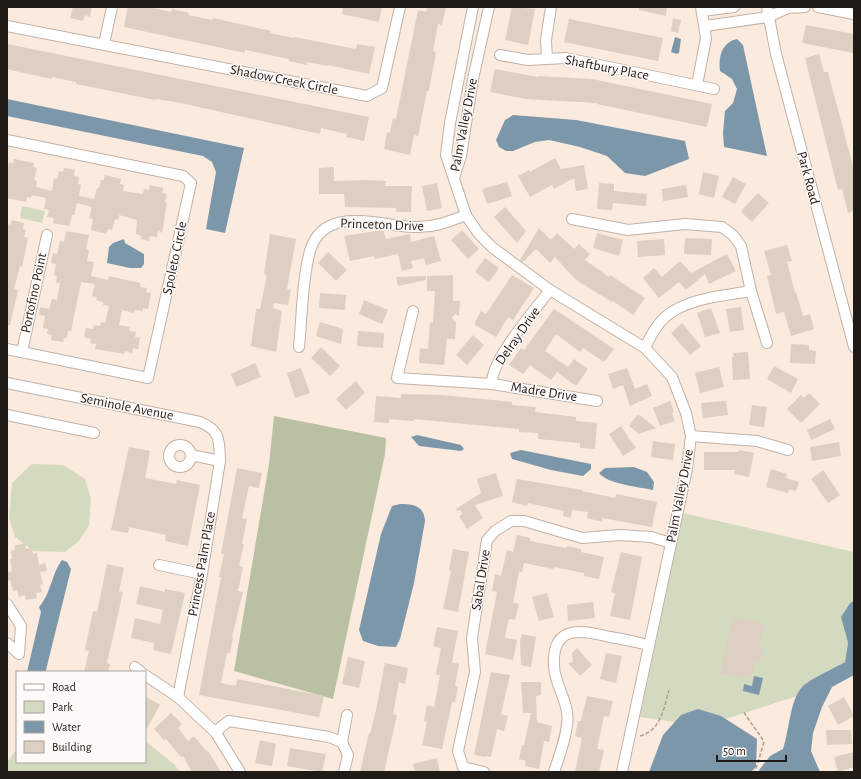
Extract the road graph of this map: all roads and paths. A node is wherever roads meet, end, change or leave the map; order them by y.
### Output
1 (112, 7) edge
2 (400, 7) edge
3 (473, 7) edge
4 (489, 7) edge
5 (551, 7) edge
6 (734, 7) edge
7 (737, 7) edge
8 (805, 7) edge
9 (818, 7) edge
10 (702, 9) edge
11 (768, 12) edge
12 (854, 14) edge
13 (739, 21) junction
14 (7, 26) edge
15 (705, 26) junction
16 (104, 44) junction
17 (500, 54) dead end
18 (547, 59) junction
19 (460, 68) junction
20 (475, 72) junction
21 (697, 85) junction
22 (714, 89) dead end
23 (7, 140) edge
24 (454, 178) junction
25 (466, 215) junction
26 (572, 219) dead end
27 (47, 235) dead end
28 (550, 290) junction
29 (750, 291) junction
30 (413, 311) dead end
31 (852, 332) edge
32 (767, 344) dead end
33 (299, 347) dead end
34 (854, 347) edge
35 (645, 348) junction
36 (7, 349) edge
37 (22, 352) junction
38 (7, 383) edge
39 (492, 384) junction
40 (597, 401) dead end
41 (7, 415) edge
42 (94, 433) dead end
43 (691, 436) junction
44 (788, 450) dead end
45 (190, 455) dead end
46 (220, 461) junction
47 (671, 543) junction
48 (159, 564) dead end
49 (202, 574) junction
50 (7, 604) edge
51 (7, 643) edge
52 (649, 645) junction
53 (146, 675) edge
54 (669, 690) dead end
55 (178, 697) junction
56 (744, 712) dead end
57 (347, 715) dead end
58 (216, 733) junction
59 (638, 737) dead end
60 (342, 742) junction
61 (240, 772) edge
62 (344, 772) edge
63 (484, 772) edge
64 (554, 772) edge
65 (622, 772) edge
66 (755, 772) edge

1 - 16 street
2 - 16 street, Shadow Creek Circle
3 - 19 street, Palm Valley Drive
4 - 20 street, Palm Valley Drive
5 - 18 street
6 - 10 street
7 - 13 street
8 - 11 street
9 - 12 street
10 - 15 street
11 - 13 street
11 - 31 street, Park Road
13 - 15 street
14 - 16 street, Shadow Creek Circle
15 - 21 street
17 - 18 street, Shaftbury Place
18 - 21 street, Shaftbury Place
19 - 20 street, Palm Valley Drive
19 - 24 street, Palm Valley Drive
20 - 24 street, Palm Valley Drive
21 - 22 street, Shaftbury Place
23 - 37 street, Spoleto Circle
24 - 25 street, Palm Valley Drive
25 - 28 street, Palm Valley Drive
25 - 33 street, Princeton Drive
26 - 29 street
27 - 37 street, Portofino Point
28 - 35 street, Palm Valley Drive
28 - 39 street, Delray Drive
29 - 32 street
29 - 35 street
30 - 39 street, Madre Drive
31 - 34 street, Park Road
35 - 43 street, Palm Valley Drive
36 - 37 street, Spoleto Circle
38 - 46 street, Seminole Avenue
39 - 40 street, Madre Drive
41 - 42 street
43 - 44 street
43 - 47 street, Palm Valley Drive
45 - 46 street
46 - 49 street, Princess Palm Place
47 - 52 street, Palm Valley Drive
47 - 63 street, Sabal Drive
48 - 49 street
49 - 55 street, Princess Palm Place
50 - 51 street
52 - 64 street
52 - 65 street, Palm Valley Drive
53 - 55 street
54 - 59 path
55 - 58 street
56 - 66 path
57 - 60 street
58 - 60 street
58 - 61 street
60 - 62 street

